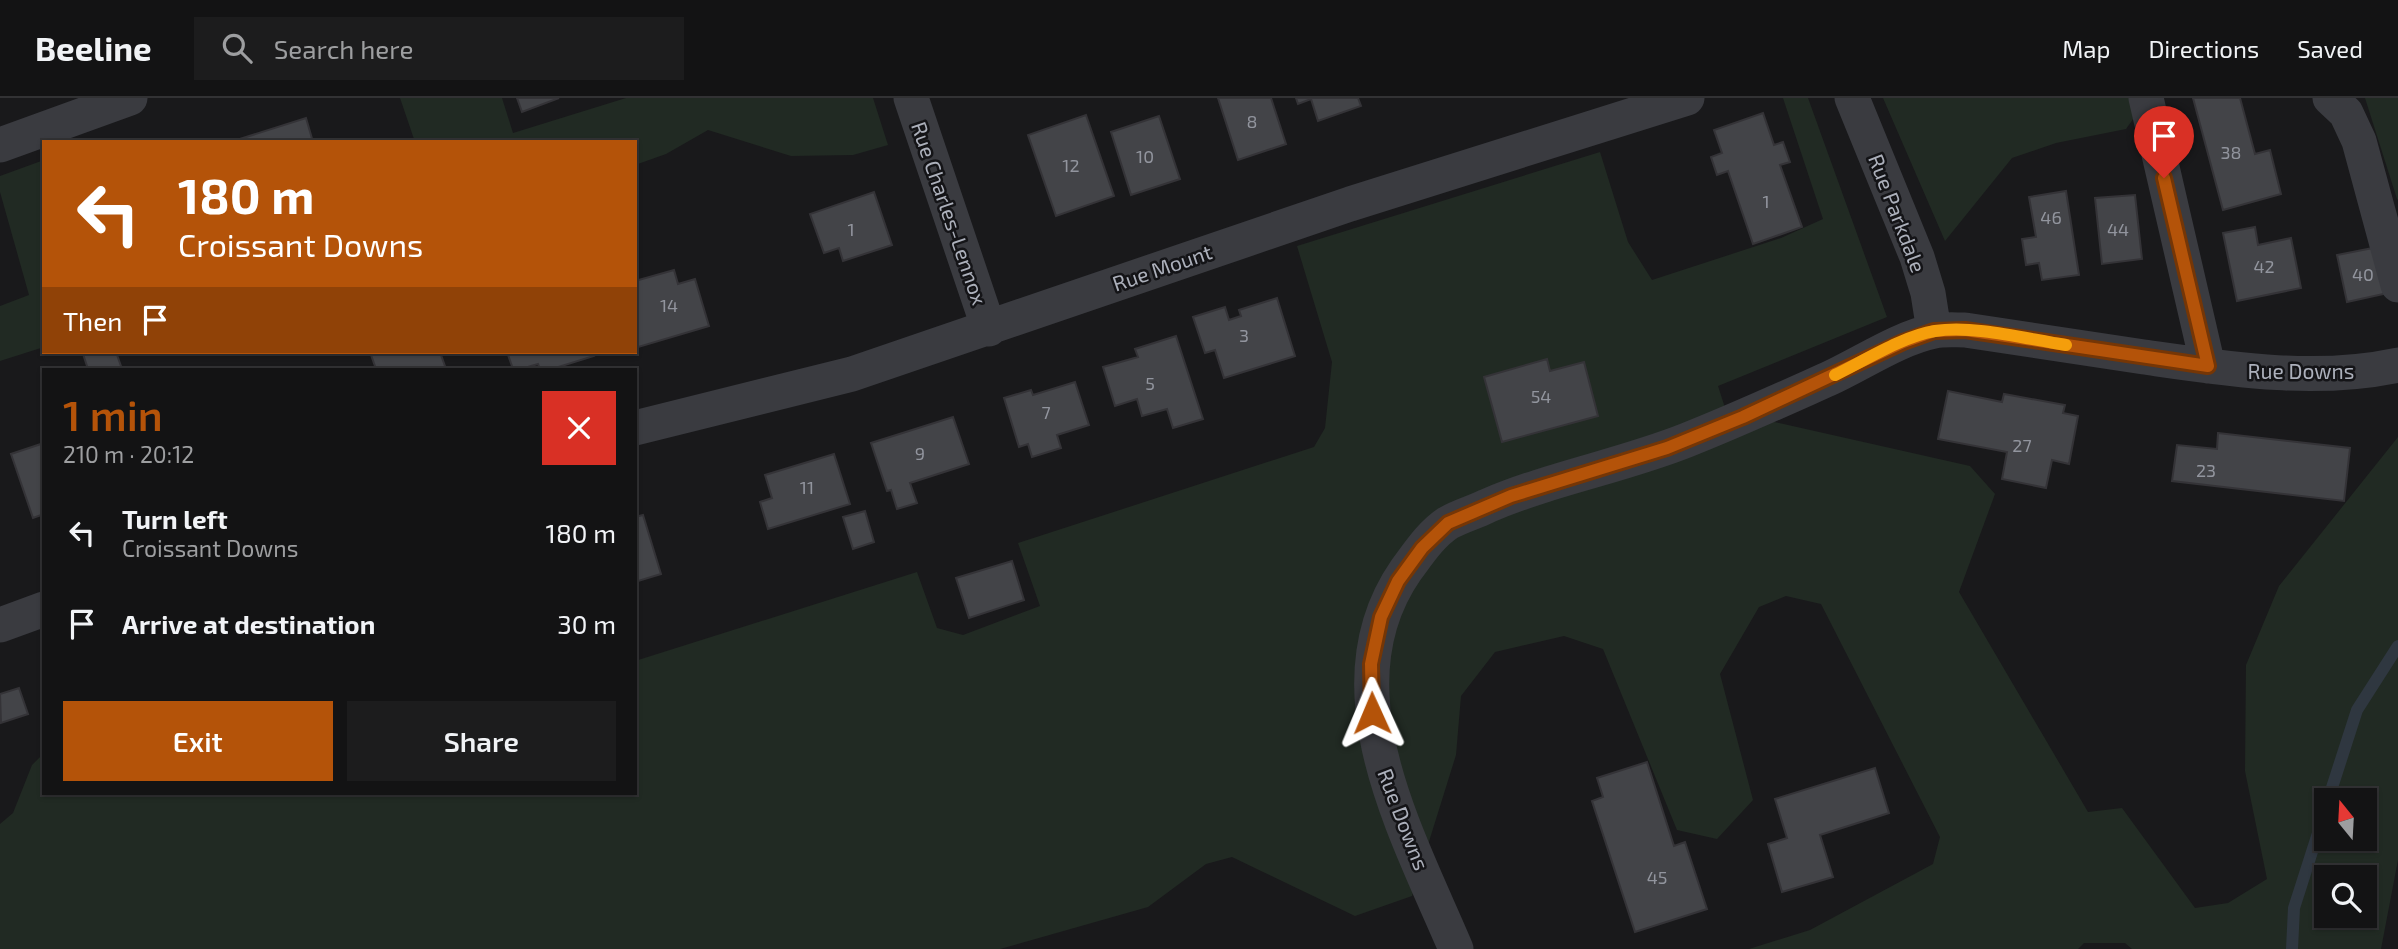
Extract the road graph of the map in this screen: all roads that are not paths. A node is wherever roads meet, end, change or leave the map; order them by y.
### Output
1 (130, 98) edge
2 (911, 98) edge
3 (1687, 98) edge
4 (1852, 98) edge
5 (2146, 98) edge
6 (2330, 98) edge
7 (0, 145) edge
8 (2398, 285) edge
9 (989, 329) junction
10 (1934, 331) junction
11 (2398, 365) edge
12 (2208, 366) junction
13 (637, 428) edge
14 (42, 610) edge
15 (0, 625) edge
16 (1456, 949) edge

1 - 7 street
2 - 9 street, Rue Charles-Lennox
3 - 9 street, Rue Mount
4 - 10 street, Rue Parkdale
5 - 12 street
6 - 8 street
9 - 13 street, Rue Mount
10 - 12 street, Rue Downs
10 - 16 street, Rue Downs
11 - 12 street, Rue Downs
14 - 15 street

